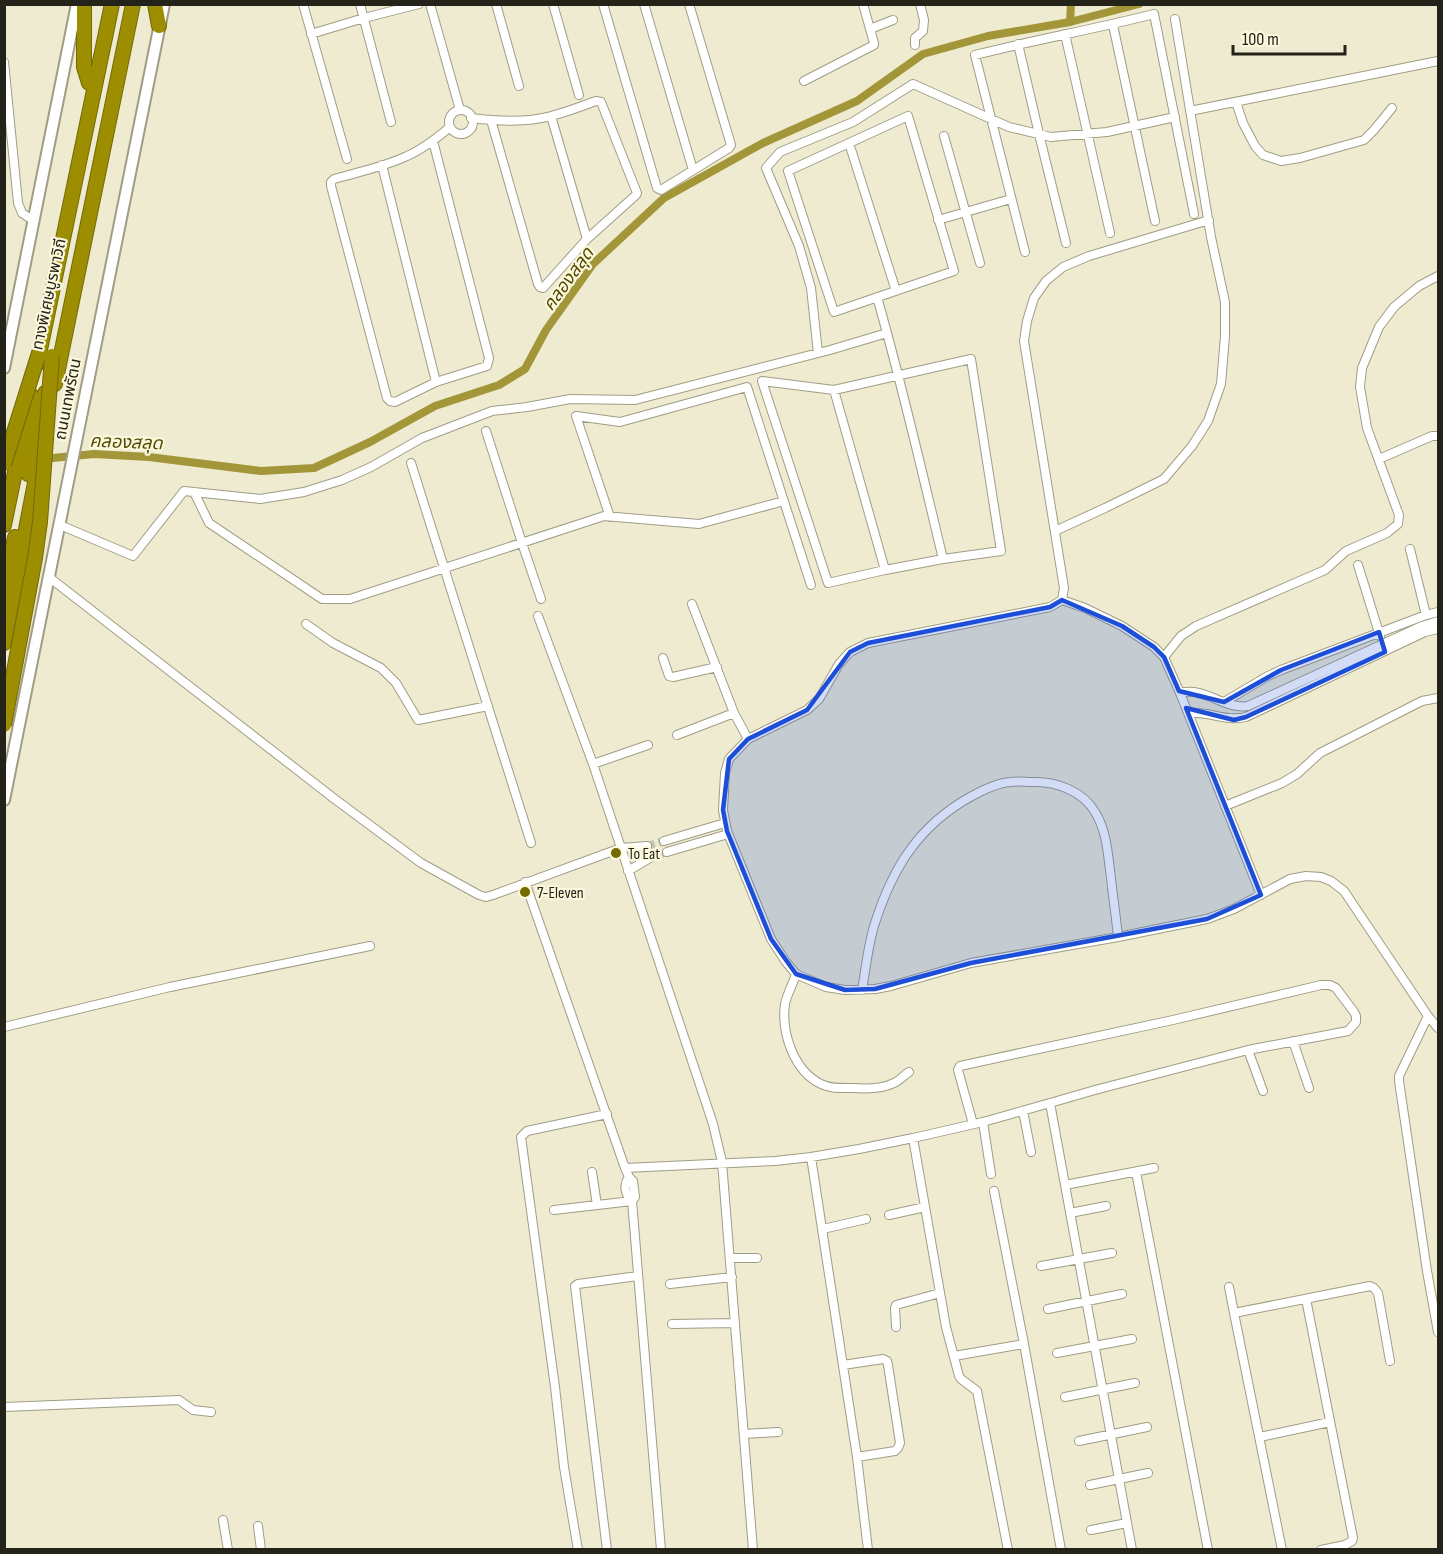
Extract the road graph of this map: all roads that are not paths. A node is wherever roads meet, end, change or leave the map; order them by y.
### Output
1 (77, 4) edge
2 (84, 4) edge
3 (106, 4) edge
4 (112, 4) edge
5 (126, 4) edge
6 (133, 4) edge
7 (155, 4) edge
8 (164, 4) edge
9 (303, 4) edge
10 (360, 4) edge
11 (418, 4) edge
12 (430, 4) edge
13 (496, 4) edge
14 (553, 4) edge
15 (603, 4) edge
16 (644, 4) edge
17 (689, 4) edge
18 (863, 4) edge
19 (921, 4) edge
20 (364, 18) junction
21 (1175, 18) dead end
22 (893, 20) dead end
23 (1113, 25) junction
24 (159, 26) junction
25 (870, 29) junction
26 (311, 34) junction
27 (1065, 34) junction
28 (1018, 44) junction
29 (915, 45) dead end
30 (1438, 62) edge
31 (4, 63) edge
32 (804, 81) dead end
33 (89, 83) junction
34 (519, 86) dead end
35 (579, 95) dead end
36 (1236, 102) junction
37 (1392, 108) dead end
38 (460, 110) junction
39 (1190, 111) junction
40 (551, 116) junction
41 (1175, 117) junction
42 (471, 118) junction
43 (992, 119) junction
44 (491, 120) junction
45 (391, 122) dead end
46 (1135, 126) junction
47 (450, 127) junction
48 (1039, 134) junction
49 (1087, 134) junction
50 (944, 136) dead end
51 (433, 141) junction
52 (849, 143) junction
53 (347, 159) dead end
54 (382, 165) junction
55 (693, 170) junction
56 (1011, 200) junction
57 (965, 212) junction
58 (1194, 214) dead end
59 (938, 220) junction
60 (1209, 220) junction
61 (34, 221) junction
62 (1155, 221) dead end
63 (1110, 233) dead end
64 (587, 239) junction
65 (1066, 243) dead end
66 (1024, 252) dead end
67 (980, 263) dead end
68 (1438, 276) edge
69 (896, 291) junction
70 (878, 297) junction
71 (887, 333) junction
72 (818, 353) junction
73 (46, 355) junction
74 (4, 368) edge
75 (898, 376) junction
76 (436, 382) junction
77 (834, 390) junction
78 (486, 431) dead end
79 (1438, 436) edge
80 (1379, 459) junction
81 (411, 463) dead end
82 (4, 465) edge
83 (4, 491) edge
84 (194, 492) junction
85 (783, 501) junction
86 (610, 517) junction
87 (4, 525) edge
88 (60, 525) junction
89 (1055, 531) junction
90 (522, 543) junction
91 (1410, 549) dead end
92 (943, 559) junction
93 (1358, 565) dead end
94 (444, 568) junction
95 (885, 570) junction
96 (50, 578) junction
97 (811, 585) dead end
98 (4, 591) edge
99 (541, 599) dead end
100 (1062, 600) junction
101 (692, 604) dead end
102 (1438, 612) edge
103 (1426, 615) junction
104 (538, 616) dead end
105 (1438, 621) edge
106 (306, 624) dead end
107 (1438, 629) edge
108 (1379, 633) junction
109 (4, 643) edge
110 (1383, 648) junction
111 (1164, 657) junction
112 (663, 658) dead end
113 (1307, 660) junction
114 (717, 667) junction
115 (1313, 676) junction
116 (1180, 693) junction
117 (1438, 698) edge
118 (1224, 702) junction
119 (488, 706) junction
120 (734, 713) junction
121 (1188, 713) junction
122 (4, 725) edge
123 (677, 735) dead end
124 (748, 739) junction
125 (648, 745) dead end
126 (593, 764) junction
127 (4, 800) edge
128 (1225, 806) junction
129 (725, 823) junction
130 (728, 834) junction
131 (664, 841) tunnel mouth
132 (531, 843) dead end
133 (647, 846) tunnel mouth
134 (621, 849) junction
135 (667, 852) tunnel mouth
136 (650, 858) tunnel mouth
137 (628, 871) junction
138 (525, 882) junction
139 (1261, 895) junction
140 (1118, 937) junction
141 (370, 945) dead end
142 (796, 974) junction
143 (862, 990) junction
144 (1428, 1016) junction
145 (4, 1027) edge
146 (1438, 1028) edge
147 (1293, 1041) junction
148 (1248, 1050) junction
149 (909, 1072) dead end
150 (1309, 1088) dead end
151 (1263, 1091) dead end
152 (1050, 1104) junction
153 (1023, 1111) junction
154 (607, 1114) junction
155 (983, 1122) junction
156 (973, 1124) junction
157 (913, 1138) junction
158 (1031, 1152) dead end
159 (811, 1157) junction
160 (722, 1162) junction
161 (625, 1168) junction
162 (1154, 1168) dead end
163 (592, 1172) dead end
164 (1136, 1172) junction
165 (991, 1174) dead end
166 (1065, 1185) junction
167 (994, 1191) dead end
168 (632, 1201) junction
169 (597, 1205) junction
170 (1106, 1206) dead end
171 (925, 1207) junction
172 (554, 1210) dead end
173 (1070, 1213) junction
174 (889, 1215) dead end
175 (866, 1218) dead end
176 (823, 1229) junction
177 (1112, 1253) dead end
178 (730, 1258) junction
179 (757, 1258) dead end
180 (1078, 1259) junction
181 (1041, 1266) dead end
182 (638, 1276) junction
183 (732, 1277) junction
184 (670, 1284) dead end
185 (1229, 1287) dead end
186 (940, 1293) junction
187 (1122, 1294) dead end
188 (1306, 1299) junction
189 (1086, 1301) junction
190 (1048, 1309) dead end
191 (1234, 1314) junction
192 (735, 1323) junction
193 (672, 1324) dead end
194 (896, 1327) dead end
195 (1438, 1332) edge
196 (1132, 1339) dead end
197 (1024, 1344) junction
198 (1094, 1345) junction
199 (1057, 1353) dead end
200 (954, 1356) junction
201 (1390, 1361) dead end
202 (843, 1365) junction
203 (1135, 1383) dead end
204 (1103, 1390) junction
205 (1065, 1397) dead end
206 (4, 1407) edge
207 (211, 1412) dead end
208 (1330, 1422) junction
209 (1147, 1427) dead end
210 (778, 1432) dead end
211 (744, 1434) junction
212 (1111, 1435) junction
213 (1260, 1437) junction
214 (1079, 1440) dead end
215 (857, 1457) junction
216 (1148, 1473) dead end
217 (1119, 1478) junction
218 (1090, 1485) dead end
219 (223, 1520) dead end
220 (1127, 1523) junction
221 (258, 1526) dead end
222 (1091, 1530) dead end
223 (228, 1550) edge
224 (261, 1550) edge
225 (578, 1550) edge
226 (607, 1550) edge
227 (661, 1550) edge
228 (753, 1550) edge
229 (868, 1550) edge
230 (1008, 1550) edge
231 (1061, 1550) edge
232 (1132, 1550) edge
233 (1208, 1550) edge
234 (1282, 1550) edge
235 (1322, 1550) edge

1 - 61 main road
2 - 33 highway
3 - 33 highway
4 - 73 highway, ทางพิเศษบูรพาวิถี
5 - 73 highway, ทางพิเศษบูรพาวิถี
6 - 109 highway, ถนนเทพรัตน
7 - 24 highway
8 - 24 main road, ถนนเทพรัตน
9 - 26 street
10 - 20 street
11 - 20 street
12 - 38 street
13 - 34 street
14 - 35 street
15 - 55 street
16 - 55 street
17 - 55 street
18 - 25 street
19 - 29 street
20 - 26 street
20 - 45 street
21 - 39 street
22 - 25 street
23 - 27 street
23 - 41 street
23 - 46 street
24 - 88 main road, ถนนเทพรัตน
25 - 32 street
26 - 53 street
27 - 28 street
27 - 49 street
28 - 43 street
28 - 48 street
30 - 36 street
31 - 61 street
33 - 83 highway
36 - 37 street
36 - 39 street
38 - 42 street
38 - 47 street
39 - 60 street
40 - 44 street
40 - 64 street
40 - 64 street
41 - 46 street
41 - 58 street
42 - 44 street
42 - 47 street
43 - 48 street
43 - 56 street
43 - 72 street
44 - 64 street
46 - 49 street
46 - 62 street
47 - 51 street
48 - 49 street
48 - 65 street
49 - 63 street
50 - 57 street
51 - 54 street
51 - 76 street
52 - 59 street
52 - 69 street
52 - 70 street
54 - 76 street
54 - 76 street
56 - 57 street
56 - 66 street
57 - 59 street
57 - 67 street
59 - 69 street
60 - 89 street
60 - 89 street
61 - 74 main road
68 - 80 street
69 - 70 street
70 - 71 street
71 - 72 street
71 - 75 street
72 - 84 street
73 - 82 highway, bridge
73 - 87 highway, ทางพิเศษบูรพาวิถี, bridge
73 - 98 highway, ทางพิเศษบูรพาวิถี, bridge
73 - 122 highway, bridge
75 - 77 street
75 - 92 street
75 - 92 street
77 - 95 street
77 - 95 street
78 - 90 street
79 - 80 street
80 - 111 street
81 - 94 street
84 - 88 street
84 - 94 street
85 - 86 street
85 - 86 street
85 - 97 street
86 - 90 street
88 - 96 main road, ถนนเทพรัตน
89 - 100 street
90 - 94 street
90 - 99 street
91 - 103 street
92 - 95 street
93 - 108 street
94 - 119 street
96 - 127 main road, ถนนเทพรัตน
96 - 138 street
100 - 111 street
100 - 124 street
101 - 114 street
102 - 103 street
103 - 108 street
104 - 126 street
105 - 110 street
106 - 119 street
107 - 110 street
108 - 110 street
108 - 113 street
110 - 115 street
110 - 121 street
111 - 116 street
112 - 114 street
113 - 115 street
113 - 118 street
114 - 120 street
115 - 118 street
116 - 118 street
116 - 121 street
117 - 128 street
119 - 132 street
120 - 123 street
120 - 124 street
121 - 128 street
124 - 129 street
125 - 126 street
126 - 134 street
128 - 139 street
129 - 130 street
129 - 131 street
130 - 135 street
130 - 142 street
133 - 134 street
134 - 137 street
134 - 138 street
136 - 137 street
137 - 160 street
138 - 154 street
139 - 140 street
139 - 144 street
140 - 143 street
140 - 143 street
141 - 145 street
142 - 143 street
142 - 149 street
144 - 146 street
144 - 195 street
147 - 148 street
147 - 150 street
147 - 156 street
148 - 151 street
148 - 152 street
152 - 153 street
152 - 166 street
153 - 155 street
153 - 158 street
154 - 161 street
154 - 225 street
155 - 156 street
155 - 165 street
156 - 157 street
157 - 159 street
157 - 171 street
159 - 160 street
159 - 176 street
160 - 161 street
160 - 178 street
161 - 168 street
162 - 164 street
163 - 169 street
164 - 166 street
164 - 233 street
166 - 173 street
167 - 197 street
168 - 169 street
168 - 182 street
169 - 172 street
170 - 173 street
171 - 174 street
171 - 186 street
173 - 180 street
175 - 176 street
176 - 202 street
177 - 180 street
178 - 179 street
178 - 183 street
180 - 181 street
180 - 189 street
182 - 226 street
182 - 227 street
183 - 184 street
183 - 192 street
185 - 191 street
186 - 194 street
186 - 200 street
187 - 189 street
188 - 191 street
188 - 201 street
188 - 208 street
189 - 190 street
189 - 198 street
191 - 213 street
192 - 193 street
192 - 211 street
196 - 198 street
197 - 200 street
197 - 231 street
198 - 199 street
198 - 204 street
200 - 230 street
202 - 215 street
202 - 215 street
203 - 204 street
204 - 205 street
204 - 212 street
206 - 207 street
208 - 213 street
208 - 235 street
209 - 212 street
210 - 211 street
211 - 228 street
212 - 214 street
212 - 217 street
213 - 234 street
215 - 229 street
216 - 217 street
217 - 218 street
217 - 220 street
219 - 223 street
220 - 222 street
220 - 232 street
221 - 224 street

